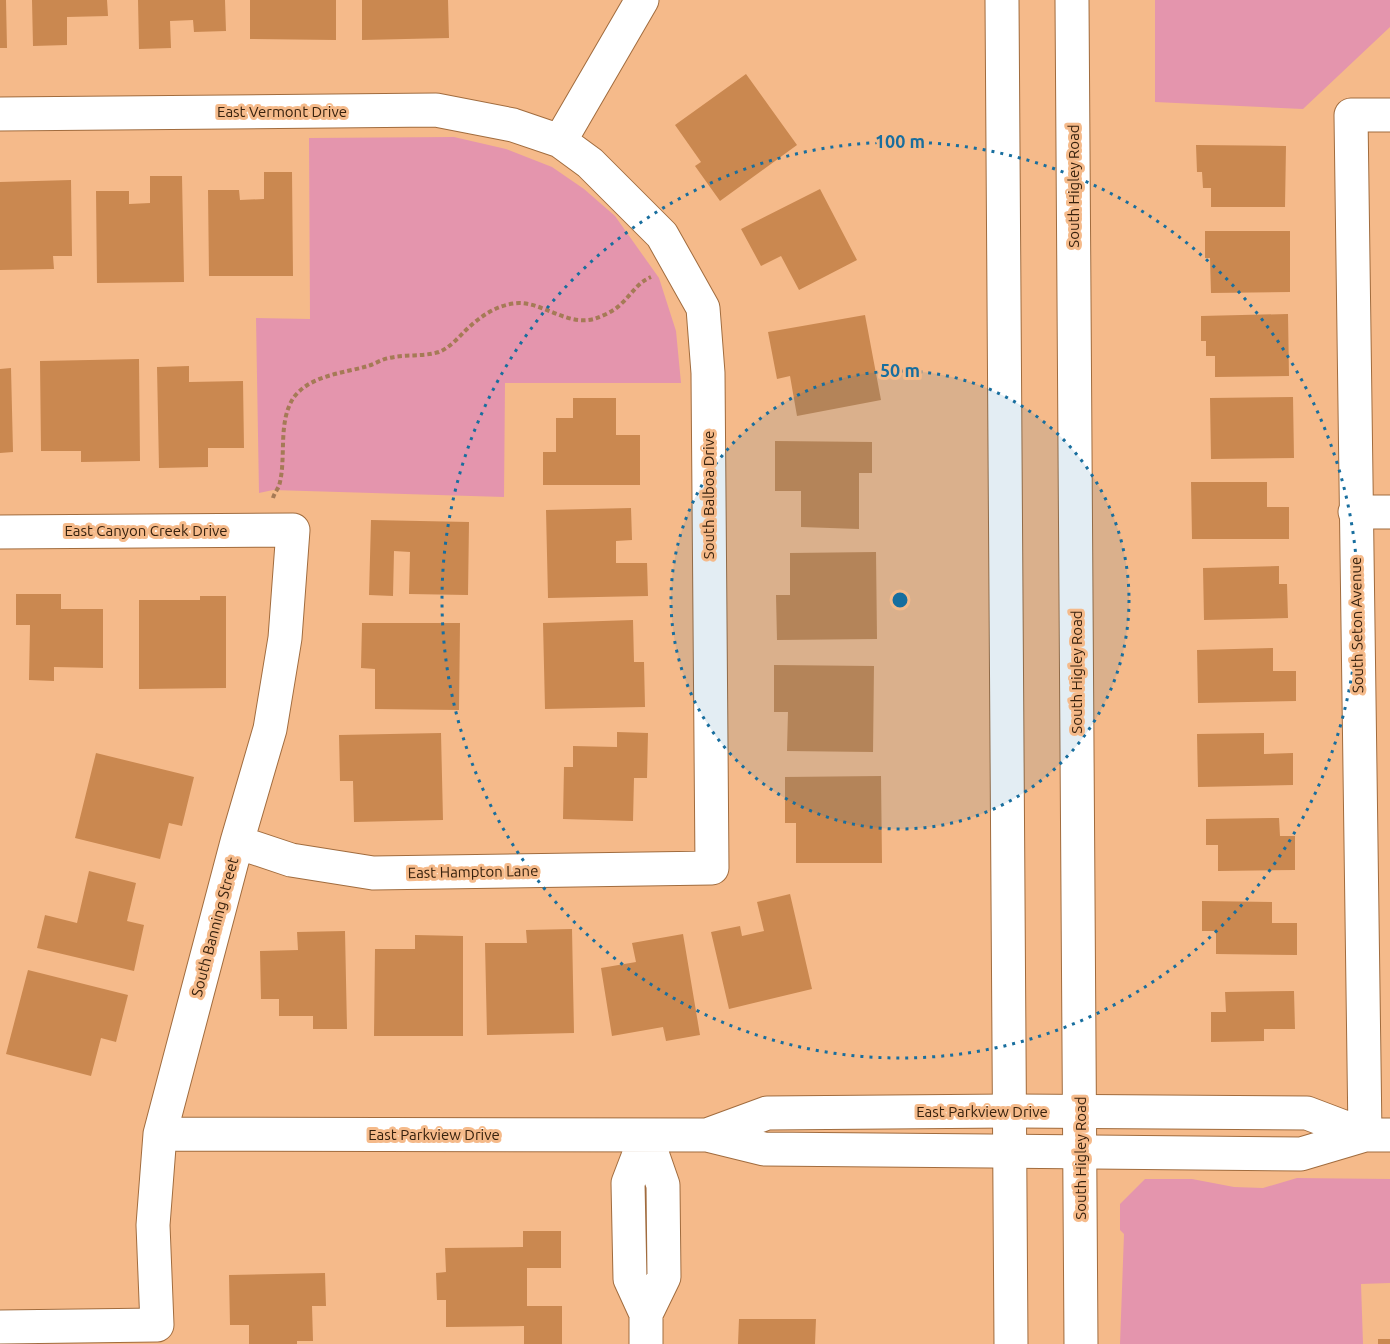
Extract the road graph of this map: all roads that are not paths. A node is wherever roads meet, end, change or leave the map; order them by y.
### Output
1 (642, 0) edge
2 (1002, 0) edge
3 (1072, 0) edge
4 (0, 114) edge
5 (1390, 115) edge
6 (560, 141) junction
7 (590, 163) joint
8 (1355, 512) junction
9 (1390, 512) edge
10 (293, 530) joint
11 (0, 532) edge
12 (237, 842) junction
13 (712, 868) joint
14 (1009, 1111) junction
15 (1080, 1111) junction
16 (160, 1134) junction
17 (707, 1135) junction
18 (1378, 1135) edge
19 (646, 1136) junction
20 (1010, 1151) junction
21 (1080, 1151) junction
22 (0, 1327) edge
23 (646, 1329) edge
24 (1011, 1344) edge
25 (1081, 1344) edge

1 - 6 street
2 - 14 street
3 - 15 street, South Higley Road
4 - 6 street, East Vermont Drive
5 - 8 street, South Seton Avenue
6 - 7 street, East Vermont Drive
7 - 13 street, South Balboa Drive
8 - 9 street
8 - 18 street, South Seton Avenue
10 - 11 street, East Canyon Creek Drive
10 - 12 street, South Banning Street
12 - 13 street, East Hampton Lane
12 - 16 street, South Banning Street
14 - 15 street, East Parkview Drive
14 - 17 street, East Parkview Drive
14 - 20 street
15 - 18 street, East Parkview Drive
15 - 21 street, South Higley Road
16 - 19 street, East Parkview Drive
16 - 22 street, South Banning Street
17 - 19 street, East Parkview Drive
17 - 20 street, East Parkview Drive
18 - 21 street, East Parkview Drive
19 - 23 street
20 - 21 street, East Parkview Drive
20 - 24 street
21 - 25 street, South Higley Road

